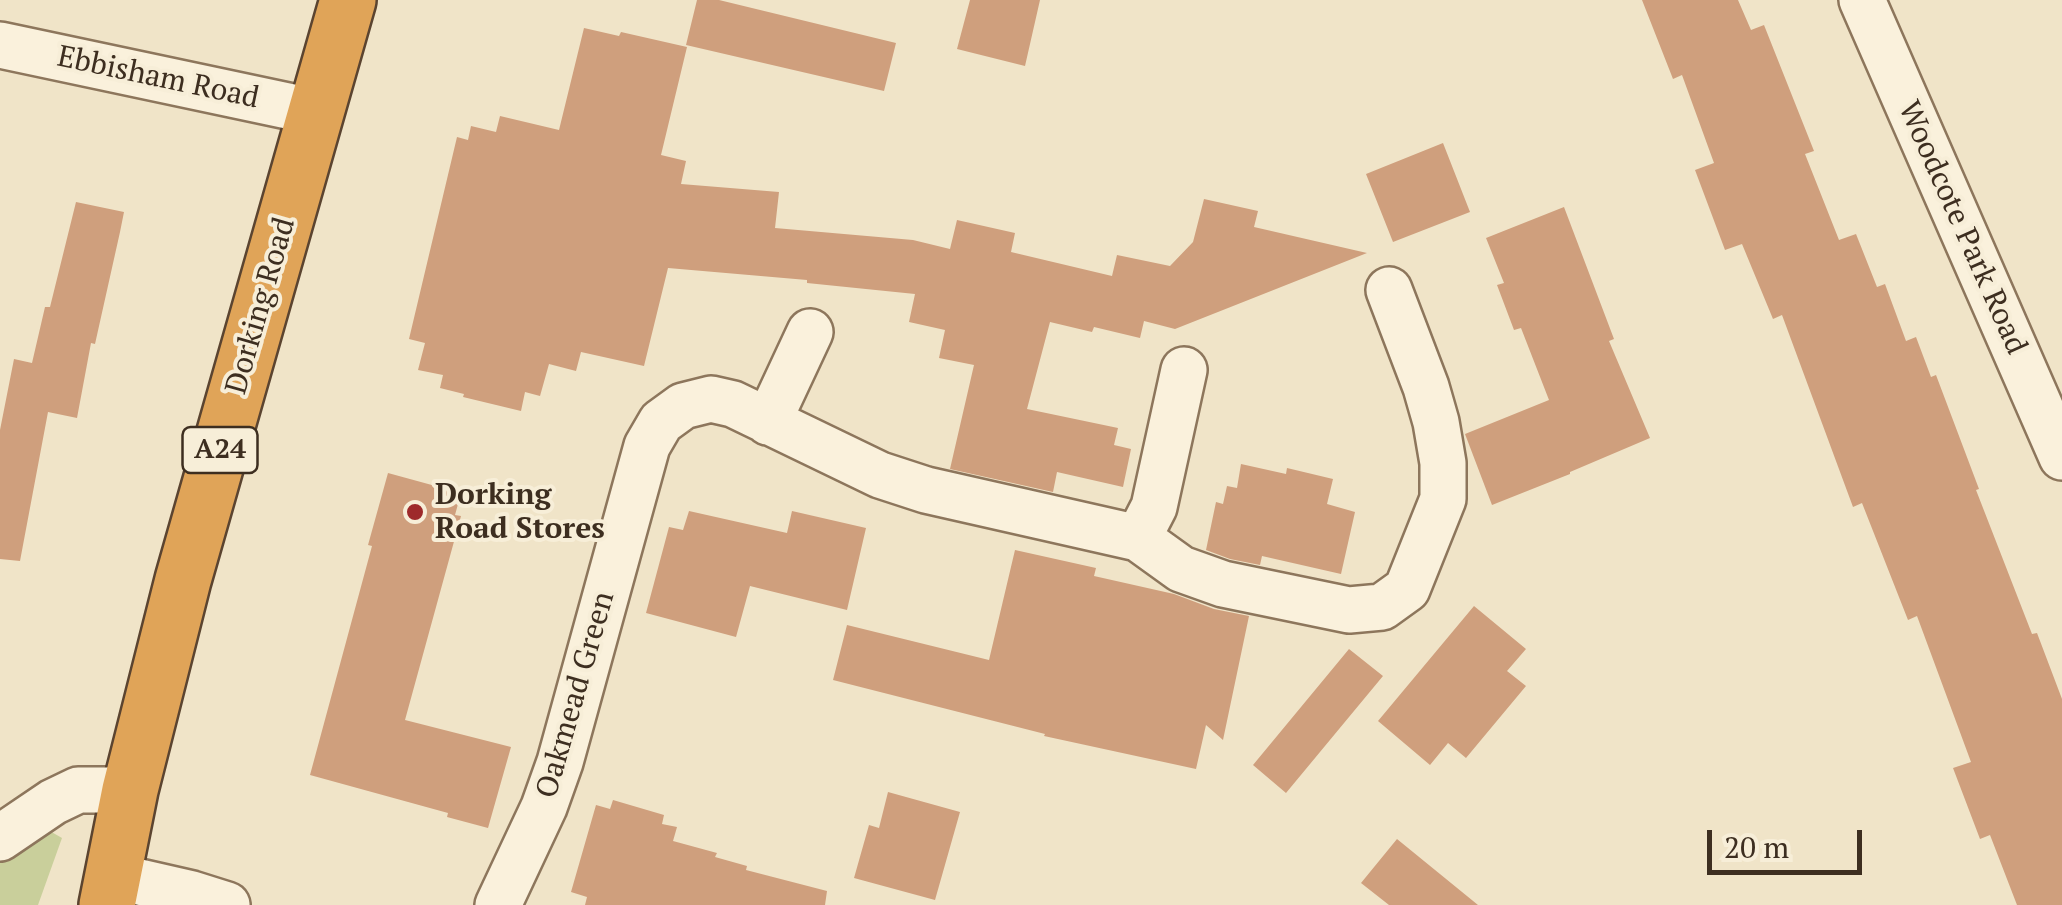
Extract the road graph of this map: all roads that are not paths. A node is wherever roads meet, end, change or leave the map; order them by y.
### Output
1 (348, 0) edge
2 (1862, 0) edge
3 (0, 44) edge
4 (316, 112) junction
5 (1389, 290) dead end
6 (810, 332) dead end
7 (1184, 370) dead end
8 (768, 422) junction
9 (2062, 457) edge
10 (1138, 538) junction
11 (130, 790) junction
12 (0, 838) edge
13 (110, 890) edge
14 (227, 905) edge
15 (498, 905) edge

1 - 4 highway, Dorking Road / A24
2 - 9 street, Woodcote Park Road
3 - 4 street, Ebbisham Road
4 - 11 highway, Dorking Road / A24
5 - 10 street, Oakmead Green
6 - 8 street
7 - 10 street
8 - 10 street, Oakmead Green
8 - 15 street, Oakmead Green
11 - 12 street
11 - 13 highway, Dorking Road / A24
13 - 14 street

